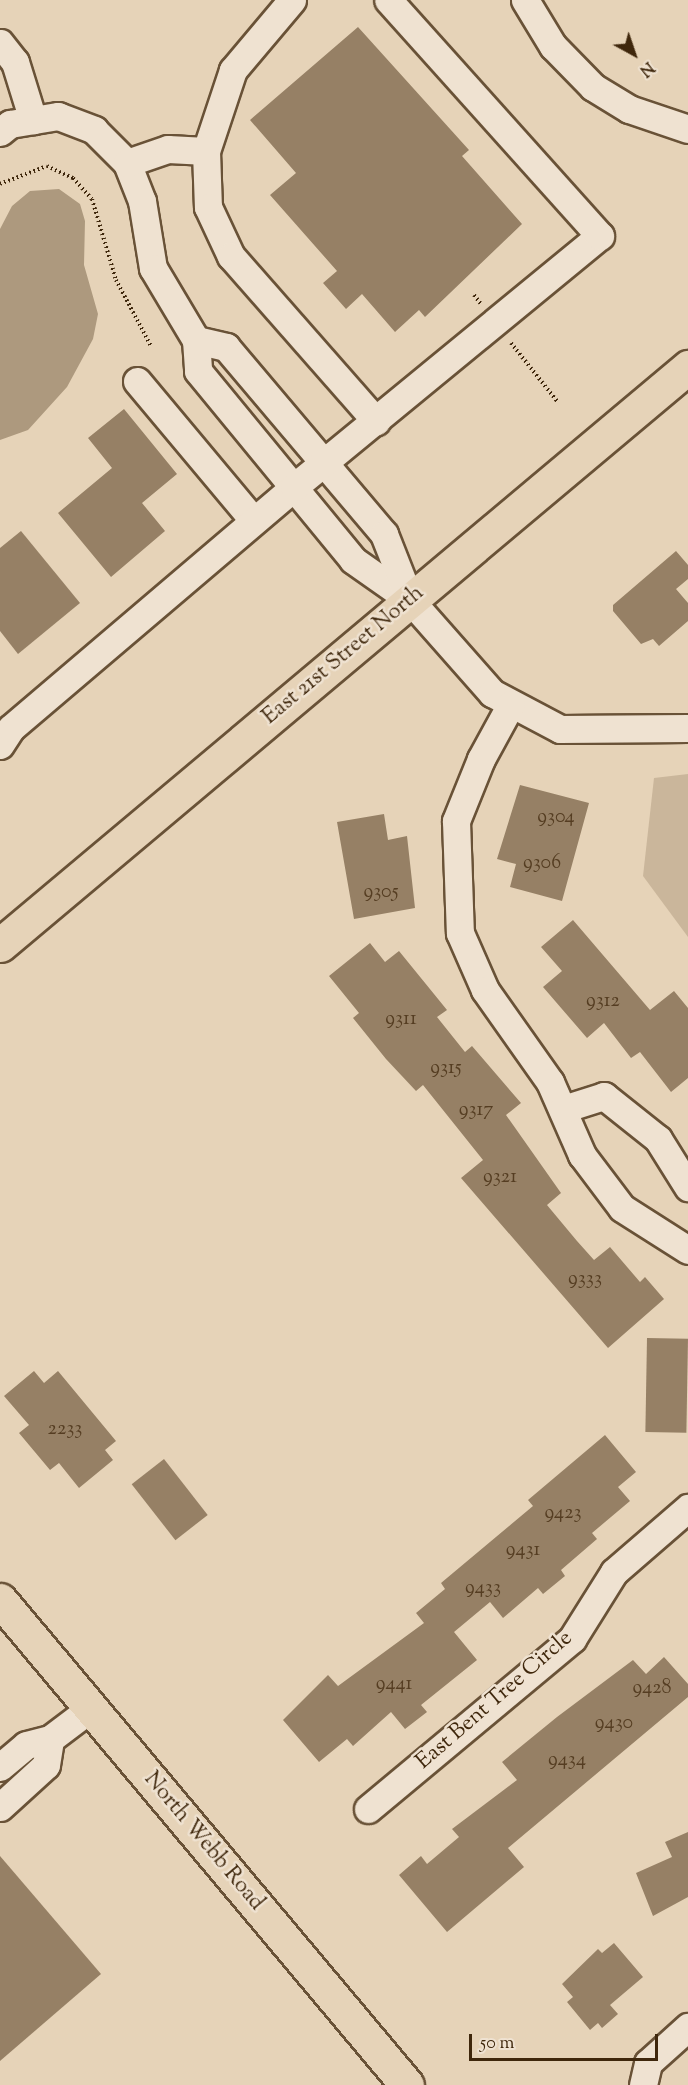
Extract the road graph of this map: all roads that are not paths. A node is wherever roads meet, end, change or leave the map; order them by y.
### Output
1 (292, 0) edge
2 (388, 0) edge
3 (525, 0) edge
4 (0, 43) edge
5 (33, 120) junction
6 (688, 129) edge
7 (0, 132) edge
8 (206, 151) junction
9 (127, 164) junction
10 (196, 340) junction
11 (688, 367) edge
12 (137, 381) dead end
13 (376, 421) junction
14 (325, 463) junction
15 (294, 487) junction
16 (254, 521) junction
17 (410, 600) junction
18 (512, 704) junction
19 (688, 728) edge
20 (4, 729) edge
21 (0, 945) edge
22 (562, 1109) junction
23 (688, 1187) edge
24 (688, 1250) edge
25 (688, 1508) edge
26 (0, 1599) edge
27 (91, 1708) junction
28 (51, 1739) junction
29 (0, 1767) edge
30 (0, 1807) edge
31 (368, 1809) dead end
32 (688, 2027) edge
33 (407, 2085) edge
34 (643, 2085) edge

1 - 8 street
2 - 13 street
3 - 6 street
4 - 5 street
5 - 7 street
5 - 9 street
8 - 9 street
8 - 13 street
9 - 10 street
10 - 14 street
10 - 15 street
11 - 17 main road, East 21st Street North
12 - 16 street
13 - 14 street
14 - 15 street
14 - 17 street
15 - 16 street
15 - 17 street
16 - 20 street
17 - 18 street
17 - 21 main road, East 21st Street North
18 - 19 street
18 - 22 street
22 - 23 street
22 - 24 street
25 - 31 street, East Bent Tree Circle
26 - 27 main road, North Webb Road
27 - 28 street
27 - 33 main road, North Webb Road
28 - 29 street
28 - 30 street
32 - 34 street

